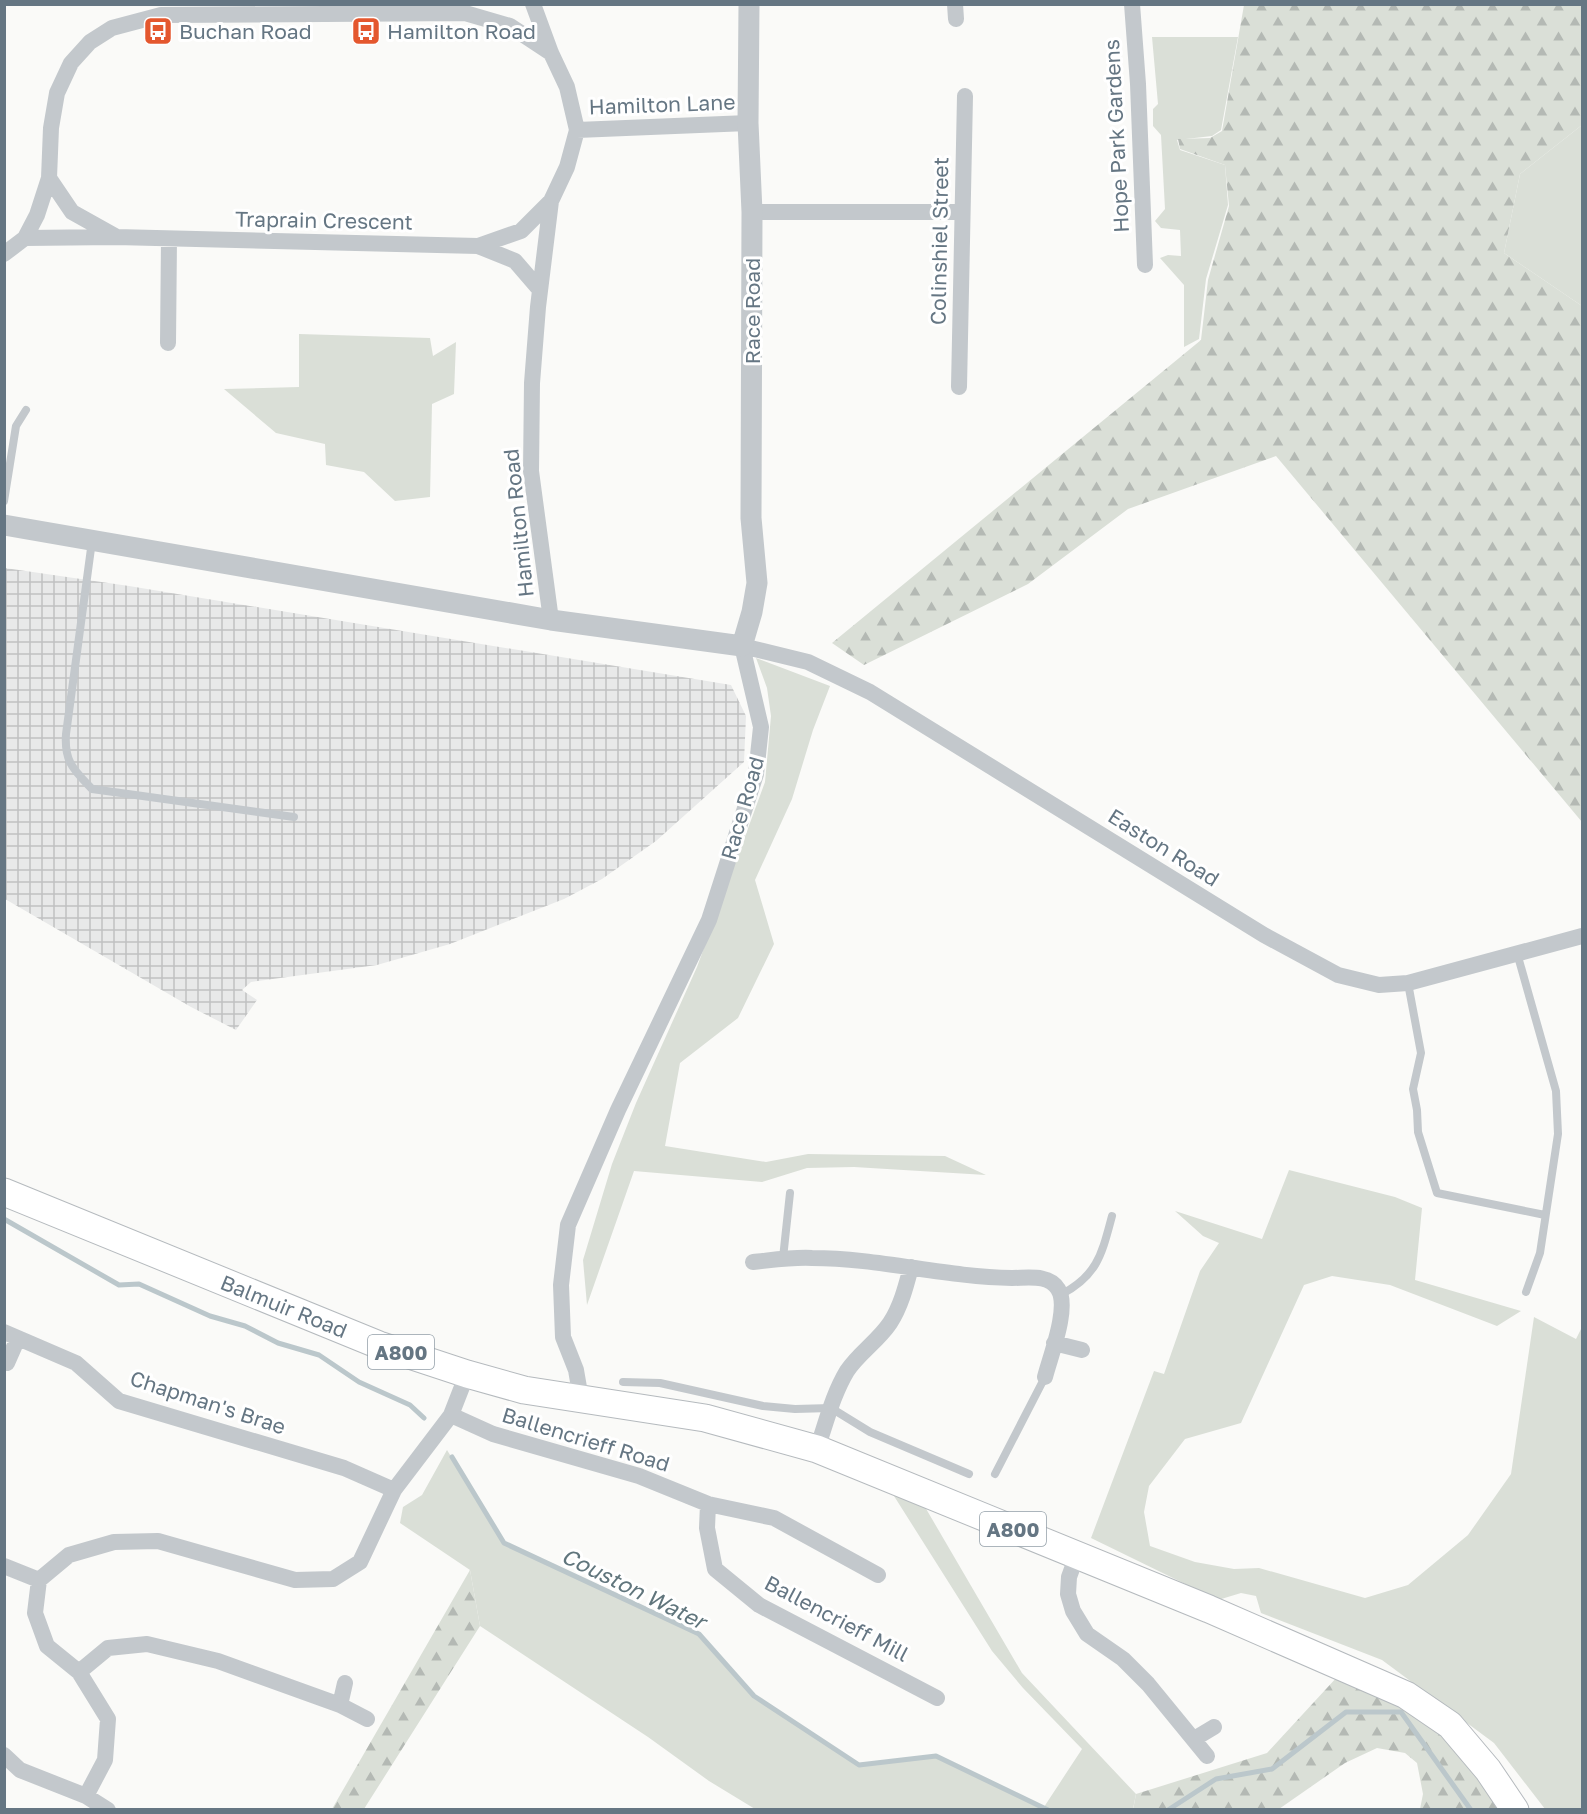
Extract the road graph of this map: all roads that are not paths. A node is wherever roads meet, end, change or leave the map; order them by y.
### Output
1 (533, 4) edge
2 (749, 4) edge
3 (1132, 4) edge
4 (472, 9) edge
5 (551, 53) junction
6 (965, 96) dead end
7 (748, 123) junction
8 (577, 130) junction
9 (49, 177) junction
10 (551, 201) junction
11 (752, 212) junction
12 (962, 212) junction
13 (116, 237) junction
14 (25, 238) junction
15 (169, 239) junction
16 (478, 246) junction
17 (4, 254) edge
18 (1145, 265) dead end
19 (540, 290) junction
20 (168, 343) dead end
21 (959, 387) dead end
22 (26, 410) dead end
23 (4, 501) edge
24 (4, 525) edge
25 (92, 540) junction
26 (550, 620) junction
27 (742, 646) junction
28 (294, 818) dead end
29 (1582, 936) edge
30 (1517, 953) junction
31 (1408, 983) junction
32 (4, 1192) edge
33 (790, 1193) dead end
34 (1545, 1215) junction
35 (1112, 1216) dead end
36 (783, 1258) junction
37 (753, 1262) dead end
38 (911, 1267) junction
39 (1526, 1292) dead end
40 (1062, 1294) junction
41 (11, 1335) edge
42 (1054, 1343) junction
43 (1082, 1350) dead end
44 (7, 1363) dead end
45 (467, 1374) junction
46 (1045, 1377) joint
47 (622, 1382) dead end
48 (581, 1399) junction
49 (831, 1408) junction
50 (452, 1415) junction
51 (817, 1449) junction
52 (969, 1474) dead end
53 (995, 1474) dead end
54 (394, 1490) junction
55 (708, 1504) junction
56 (1077, 1555) junction
57 (4, 1566) edge
58 (878, 1575) dead end
59 (39, 1580) junction
60 (80, 1672) junction
61 (345, 1683) dead end
62 (937, 1698) dead end
63 (339, 1705) junction
64 (367, 1719) dead end
65 (1214, 1727) dead end
66 (1194, 1739) junction
67 (4, 1755) edge
68 (1207, 1756) dead end
69 (86, 1796) junction
70 (108, 1809) edge
71 (1515, 1809) edge

1 - 5 street, Hamilton Road
2 - 7 street, Race Road
3 - 18 street, Hope Park Gardens
4 - 5 street
4 - 9 street
5 - 8 street, Hamilton Road
6 - 12 street, Colinshiel Street
7 - 8 street, Hamilton Lane
7 - 11 street, Race Road
8 - 10 street, Hamilton Road
9 - 13 street, Traprain Crescent
9 - 14 street
10 - 16 street, Traprain Crescent
10 - 19 street, Hamilton Road
11 - 12 street
11 - 27 street, Race Road
12 - 21 street, Colinshiel Street
13 - 14 street
13 - 15 street, Traprain Crescent
14 - 17 street
15 - 16 street, Traprain Crescent
15 - 20 street
16 - 19 street, Traprain Crescent
19 - 26 street, Hamilton Road
22 - 23 lane
24 - 25 street
25 - 26 street
25 - 28 lane
26 - 27 street
27 - 31 street, Easton Road
27 - 48 street, Race Road
29 - 30 street, Easton Road
30 - 31 street, Easton Road
30 - 34 lane
31 - 34 lane
32 - 45 main road, Balmuir Road / A800
33 - 36 lane
34 - 39 lane
35 - 40 lane
36 - 37 street
36 - 38 street
38 - 40 street
38 - 49 street
40 - 42 street
41 - 44 street, Chapman's Brae
41 - 54 street, Chapman's Brae
42 - 43 street
42 - 46 street
45 - 48 main road, Balmuir Road / A800
45 - 50 street
46 - 53 lane
47 - 49 lane
48 - 51 main road, Balmuir Road / A800
49 - 51 street
49 - 52 lane
50 - 54 street
50 - 55 street, Ballencrieff Road
51 - 56 main road, A800
54 - 59 street
55 - 58 street, Ballencrieff Road
55 - 62 street, Ballencrieff Mill
56 - 66 street
56 - 71 main road, A800
57 - 59 street
59 - 60 street
60 - 63 street
60 - 69 street
61 - 63 street
63 - 64 street
65 - 66 street
66 - 68 street
67 - 69 street
69 - 70 street

